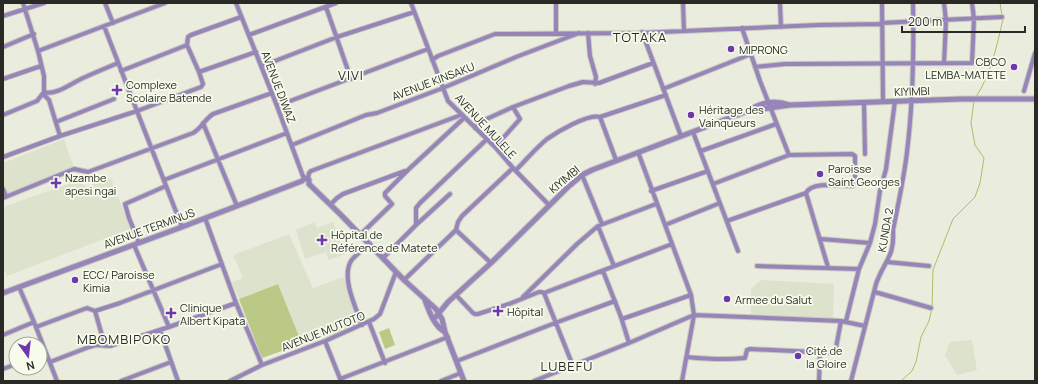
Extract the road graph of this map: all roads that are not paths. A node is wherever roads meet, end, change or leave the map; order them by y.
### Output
1 (23, 3) edge
2 (44, 3) edge
3 (105, 3) edge
4 (165, 3) edge
5 (236, 3) edge
6 (336, 3) edge
7 (411, 3) edge
8 (556, 3) edge
9 (683, 3) edge
10 (882, 3) edge
11 (913, 3) edge
12 (944, 3) edge
13 (972, 3) edge
14 (780, 5) edge
15 (326, 7) junction
16 (25, 10) junction
17 (414, 12) junction
18 (3, 16) edge
19 (241, 17) junction
20 (1002, 18) dead end
21 (974, 19) junction
22 (913, 21) junction
23 (946, 21) junction
24 (113, 23) junction
25 (881, 24) junction
26 (104, 26) junction
27 (782, 27) junction
28 (742, 28) junction
29 (684, 31) junction
30 (581, 32) junction
31 (642, 32) junction
32 (556, 33) junction
33 (588, 33) junction
34 (34, 34) junction
35 (249, 35) junction
36 (337, 38) junction
37 (187, 46) junction
38 (3, 47) edge
39 (428, 49) junction
40 (38, 51) junction
41 (256, 52) junction
42 (1035, 53) edge
43 (751, 54) junction
44 (432, 60) junction
45 (118, 63) junction
46 (653, 63) junction
47 (882, 63) junction
48 (913, 63) junction
49 (944, 63) junction
50 (41, 66) junction
51 (262, 66) junction
52 (755, 67) junction
53 (121, 71) junction
54 (199, 72) junction
55 (3, 79) edge
56 (351, 79) junction
57 (595, 84) junction
58 (443, 88) junction
59 (663, 89) junction
60 (1024, 91) dead end
61 (44, 92) junction
62 (272, 93) junction
63 (666, 95) junction
64 (114, 98) dead end
65 (1035, 99) edge
66 (895, 101) junction
67 (912, 101) junction
68 (768, 102) junction
69 (864, 102) junction
70 (883, 102) junction
71 (790, 105) junction
72 (277, 106) junction
73 (513, 107) junction
74 (771, 108) junction
75 (137, 111) junction
76 (745, 112) junction
77 (3, 114) edge
78 (463, 116) junction
79 (600, 117) junction
80 (56, 122) junction
81 (204, 123) junction
82 (776, 124) junction
83 (475, 128) junction
84 (693, 132) junction
85 (287, 134) junction
86 (60, 136) junction
87 (681, 136) junction
88 (486, 140) junction
89 (292, 145) junction
90 (495, 147) junction
91 (151, 148) junction
92 (701, 151) junction
93 (638, 152) junction
94 (865, 154) dead end
95 (789, 155) junction
96 (3, 157) edge
97 (219, 160) junction
98 (616, 160) junction
99 (409, 169) junction
100 (514, 169) junction
101 (708, 171) junction
102 (582, 175) junction
103 (164, 180) junction
104 (306, 180) junction
105 (713, 184) junction
106 (166, 186) junction
107 (3, 188) edge
108 (651, 191) junction
109 (806, 193) junction
110 (450, 194) dead end
111 (4, 197) edge
112 (720, 203) junction
113 (331, 204) junction
114 (656, 204) junction
115 (549, 205) junction
116 (237, 206) junction
117 (205, 218) junction
118 (727, 221) junction
119 (416, 225) junction
120 (600, 225) junction
121 (665, 225) junction
122 (182, 227) junction
123 (456, 230) junction
124 (361, 234) junction
125 (821, 239) junction
126 (139, 243) junction
127 (870, 243) junction
128 (370, 244) junction
129 (672, 244) junction
130 (134, 245) junction
131 (738, 250) dead end
132 (383, 258) junction
133 (887, 262) junction
134 (491, 263) junction
135 (222, 264) junction
136 (614, 266) junction
137 (757, 266) dead end
138 (929, 266) dead end
139 (828, 267) junction
140 (859, 269) junction
141 (603, 271) junction
142 (396, 272) junction
143 (404, 280) junction
144 (19, 287) junction
145 (152, 290) junction
146 (875, 292) junction
147 (3, 293) edge
148 (544, 293) junction
149 (456, 295) junction
150 (691, 295) junction
151 (424, 299) junction
152 (521, 299) junction
153 (615, 302) junction
154 (236, 303) junction
155 (930, 308) dead end
156 (437, 311) junction
157 (95, 312) junction
158 (430, 312) junction
159 (694, 315) junction
160 (434, 319) junction
161 (622, 319) junction
162 (841, 321) junction
163 (846, 321) junction
164 (34, 322) junction
165 (369, 322) junction
166 (555, 323) junction
167 (362, 325) junction
168 (865, 326) junction
169 (36, 327) junction
170 (169, 327) junction
171 (160, 330) junction
172 (445, 332) junction
173 (3, 335) edge
174 (39, 336) edge
175 (448, 337) junction
176 (325, 341) junction
177 (629, 343) junction
178 (105, 346) junction
179 (820, 352) junction
180 (687, 357) junction
181 (48, 358) edge
182 (456, 361) junction
183 (50, 362) junction
184 (171, 362) junction
185 (386, 362) junction
186 (262, 365) junction
187 (573, 366) junction
188 (461, 373) junction
189 (544, 379) edge
190 (341, 380) edge
191 (57, 381) edge
192 (121, 381) edge
193 (178, 381) edge
194 (230, 381) edge
195 (441, 381) edge
196 (464, 381) edge
197 (534, 381) edge
198 (682, 381) edge
199 (819, 381) edge
200 (851, 381) edge

1 - 16 street
2 - 16 street
3 - 24 street
4 - 24 street
5 - 19 street, AVENUE DIWAZ
6 - 15 street
7 - 17 street, AVENUE MULELE
8 - 32 street
9 - 29 street
10 - 25 street
11 - 22 street, KUNDA 2
12 - 23 street
13 - 21 street
14 - 27 street
15 - 35 street
15 - 36 street
16 - 18 street
16 - 34 street
17 - 36 street
17 - 39 street, AVENUE MULELE
19 - 35 street, AVENUE DIWAZ
19 - 37 street
20 - 21 street
21 - 23 street
21 - 49 street
22 - 23 street
22 - 25 street
22 - 48 street, KUNDA 2
23 - 49 street
24 - 26 street
25 - 27 street
25 - 47 street
26 - 40 street
26 - 45 street
27 - 28 street
28 - 29 street
28 - 43 street
29 - 31 street
30 - 32 street
30 - 33 street
30 - 58 street, AVENUE KINSAKU
31 - 33 street
31 - 46 street
32 - 44 street
33 - 57 street
34 - 38 street
34 - 40 street
35 - 41 street, AVENUE DIWAZ
36 - 51 street
36 - 56 street
37 - 53 street
37 - 54 street
39 - 44 street, AVENUE MULELE
39 - 56 street
40 - 50 street
41 - 51 street, AVENUE DIWAZ
41 - 54 street
42 - 60 street
43 - 52 street
43 - 59 street
44 - 58 street, AVENUE MULELE
45 - 53 street
45 - 61 street
46 - 57 street
46 - 59 street
47 - 48 street
47 - 52 street
47 - 70 street
48 - 49 street
48 - 67 street, KUNDA 2
50 - 55 street
50 - 61 street
51 - 62 street, AVENUE DIWAZ
52 - 68 street
53 - 75 street
54 - 75 street
56 - 72 street
57 - 73 street
58 - 78 street, AVENUE MULELE
58 - 89 street, AVENUE KINSAKU
59 - 63 street
61 - 77 street
61 - 80 street
62 - 72 street, AVENUE DIWAZ
62 - 81 street
63 - 79 street
63 - 87 street
64 - 80 street
65 - 67 street, KIYIMBI
66 - 67 street, KIYIMBI
66 - 70 street, KIYIMBI
66 - 127 street
67 - 133 street, KUNDA 2
68 - 71 street
68 - 74 street
68 - 76 street
69 - 70 street, KIYIMBI
69 - 71 street, KIYIMBI
69 - 94 street
71 - 74 street
72 - 85 street, AVENUE DIWAZ
73 - 83 street
73 - 90 street
74 - 76 street
74 - 82 street
75 - 86 street
75 - 91 street
76 - 84 street, KIYIMBI
78 - 83 street, AVENUE MULELE
78 - 99 street
78 - 104 street, AVENUE TERMINUS
79 - 98 street
79 - 100 street
80 - 86 street
81 - 91 street
81 - 97 street
82 - 92 street
82 - 95 street
83 - 88 street, AVENUE MULELE
84 - 87 street, KIYIMBI
84 - 92 street
85 - 89 street, AVENUE DIWAZ
85 - 97 street
86 - 96 street
87 - 93 street, KIYIMBI
88 - 90 street, AVENUE MULELE
88 - 119 street
89 - 104 street, AVENUE DIWAZ
90 - 100 street, AVENUE MULELE
91 - 103 street
91 - 111 street
92 - 101 street
93 - 98 street, KIYIMBI
93 - 108 street
95 - 105 street
95 - 109 street
97 - 103 street
97 - 116 street
98 - 102 street, KIYIMBI
99 - 113 street
99 - 124 street
100 - 115 street, AVENUE MULELE
100 - 123 street
101 - 105 street
101 - 108 street
102 - 115 street, KIYIMBI
102 - 120 street
103 - 106 street
104 - 113 street
104 - 116 street, AVENUE TERMINUS
105 - 112 street
106 - 122 street
106 - 126 street
107 - 111 street
108 - 114 street
109 - 118 street
109 - 125 street
110 - 119 street
112 - 118 street
112 - 121 street
113 - 124 street
114 - 120 street
114 - 121 street
115 - 134 street, KIYIMBI
116 - 117 street, AVENUE TERMINUS
117 - 122 street, AVENUE TERMINUS
117 - 135 street
118 - 131 street
119 - 132 street
120 - 136 street
120 - 152 street
121 - 129 street
122 - 126 street, AVENUE TERMINUS
123 - 134 street
123 - 143 street
124 - 128 street
125 - 127 street
125 - 139 street
126 - 130 street, AVENUE TERMINUS
127 - 140 street
128 - 132 street
128 - 167 street
129 - 136 street
129 - 150 street
130 - 144 street, AVENUE TERMINUS
130 - 145 street
132 - 142 street
133 - 138 street
133 - 146 street, KUNDA 2
134 - 149 street, KIYIMBI
135 - 145 street
135 - 154 street
136 - 141 street
137 - 139 street
139 - 140 street
140 - 163 street
141 - 148 street
141 - 153 street
142 - 143 street
142 - 165 street, AVENUE MUTOTO
143 - 151 street
144 - 147 street, AVENUE TERMINUS
144 - 164 street
145 - 157 street
145 - 170 street
146 - 155 street
146 - 168 street, KUNDA 2
148 - 152 street
148 - 166 street
149 - 152 street
149 - 156 street, KIYIMBI
150 - 159 street
150 - 161 street
151 - 156 street
151 - 158 street
153 - 161 street
153 - 166 street
154 - 170 street
154 - 186 street
156 - 158 street, KIYIMBI
156 - 160 street, KIYIMBI
156 - 172 street
157 - 169 street
157 - 178 street
158 - 160 street
159 - 162 street
159 - 177 street
159 - 180 street
160 - 172 street
161 - 177 street
162 - 163 street
162 - 179 street
163 - 168 street
164 - 169 street
164 - 173 street
165 - 167 street, AVENUE MUTOTO
165 - 185 street
166 - 182 street
166 - 187 street
167 - 176 street, AVENUE MUTOTO
168 - 200 street, KUNDA 2
169 - 174 street
170 - 171 street
171 - 178 street
171 - 184 street
172 - 175 street
175 - 182 street
175 - 185 street
176 - 186 street, AVENUE MUTOTO
176 - 190 street
177 - 187 street
178 - 183 street
179 - 180 street
179 - 199 street
180 - 198 street
181 - 183 street
182 - 188 street
183 - 191 street
184 - 192 street
184 - 193 street
185 - 190 street
186 - 194 street, AVENUE MUTOTO
187 - 189 street
188 - 195 street
188 - 196 street
189 - 197 street

